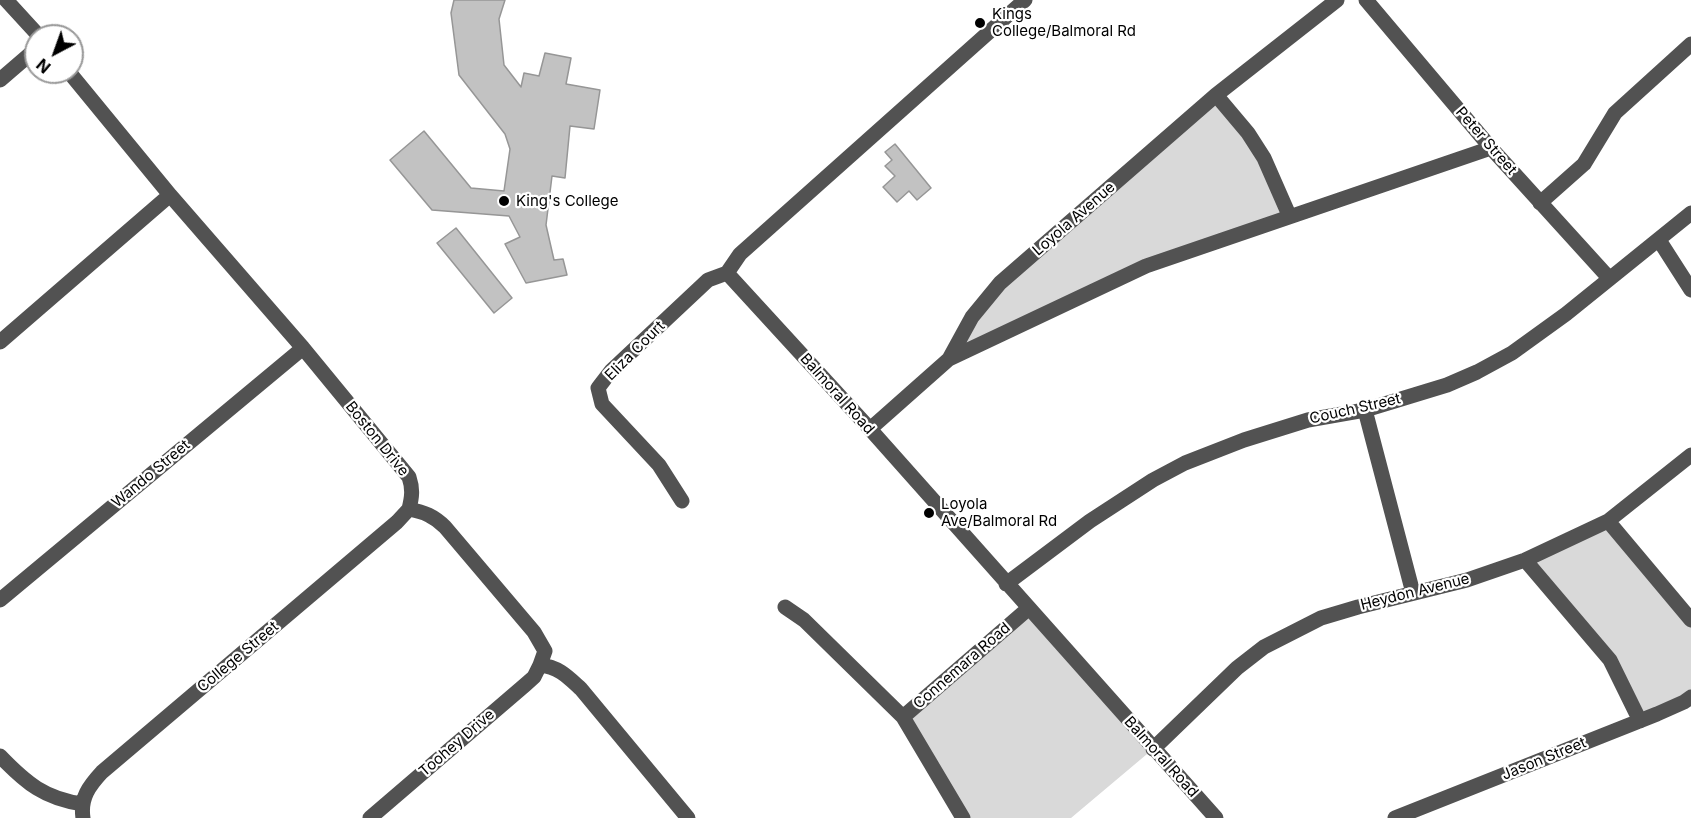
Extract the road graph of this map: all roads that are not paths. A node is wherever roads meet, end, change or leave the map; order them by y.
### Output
1 (6, 0) edge
2 (1025, 0) edge
3 (1337, 0) edge
4 (1366, 0) edge
5 (28, 24) edge
6 (1691, 44) edge
7 (24, 59) edge
8 (0, 80) edge
9 (79, 84) edge
10 (1216, 95) junction
11 (1491, 148) junction
12 (170, 195) junction
13 (1540, 202) junction
14 (1691, 213) edge
15 (1289, 215) junction
16 (1659, 240) junction
17 (727, 273) junction
18 (1609, 278) junction
19 (1691, 290) edge
20 (0, 342) edge
21 (303, 348) junction
22 (949, 358) junction
23 (1365, 410) junction
24 (870, 429) junction
25 (1691, 455) edge
26 (682, 501) dead end
27 (409, 509) junction
28 (1608, 521) junction
29 (1526, 560) junction
30 (1006, 584) junction
31 (1413, 592) junction
32 (0, 600) edge
33 (784, 607) dead end
34 (1029, 608) junction
35 (1691, 620) edge
36 (540, 665) junction
37 (1691, 697) edge
38 (903, 717) junction
39 (1640, 721) junction
40 (1153, 749) junction
41 (0, 756) edge
42 (83, 812) edge
43 (687, 817) edge
44 (370, 818) edge
45 (963, 818) edge
46 (1216, 818) edge
47 (1395, 818) edge

1 - 5 street
2 - 17 street
3 - 10 street, Loyola Avenue
4 - 11 street, Peter Street
6 - 13 street
7 - 8 street
9 - 12 street, Boston Drive
10 - 15 street
10 - 22 street, Loyola Avenue
11 - 13 street, Peter Street
11 - 15 street, Loyola Avenue
12 - 20 street
12 - 21 street, Boston Drive
13 - 18 street, Peter Street
14 - 16 street, Couch Street
15 - 22 street, Loyola Avenue
16 - 18 street, Couch Street
16 - 19 street
17 - 24 street, Balmoral Road
17 - 26 street, Eliza Court
18 - 23 street, Couch Street
21 - 27 street, Boston Drive
21 - 32 street, Wando Street
22 - 24 street, Loyola Avenue
23 - 30 street, Couch Street
23 - 31 street
24 - 30 street, Balmoral Road
25 - 28 street, Heydon Avenue
27 - 36 street
27 - 42 street, College Street
28 - 29 street, Heydon Avenue
28 - 35 street
29 - 31 street, Heydon Avenue
29 - 39 street
30 - 34 street, Balmoral Road
31 - 40 street, Heydon Avenue
33 - 38 street
34 - 38 street, Connemara Road
34 - 40 street, Balmoral Road
36 - 43 street
36 - 44 street, Toohey Drive
37 - 39 street, Jason Street
38 - 45 street, Connemara Road
39 - 47 street, Jason Street
40 - 46 street, Balmoral Road
41 - 42 street

